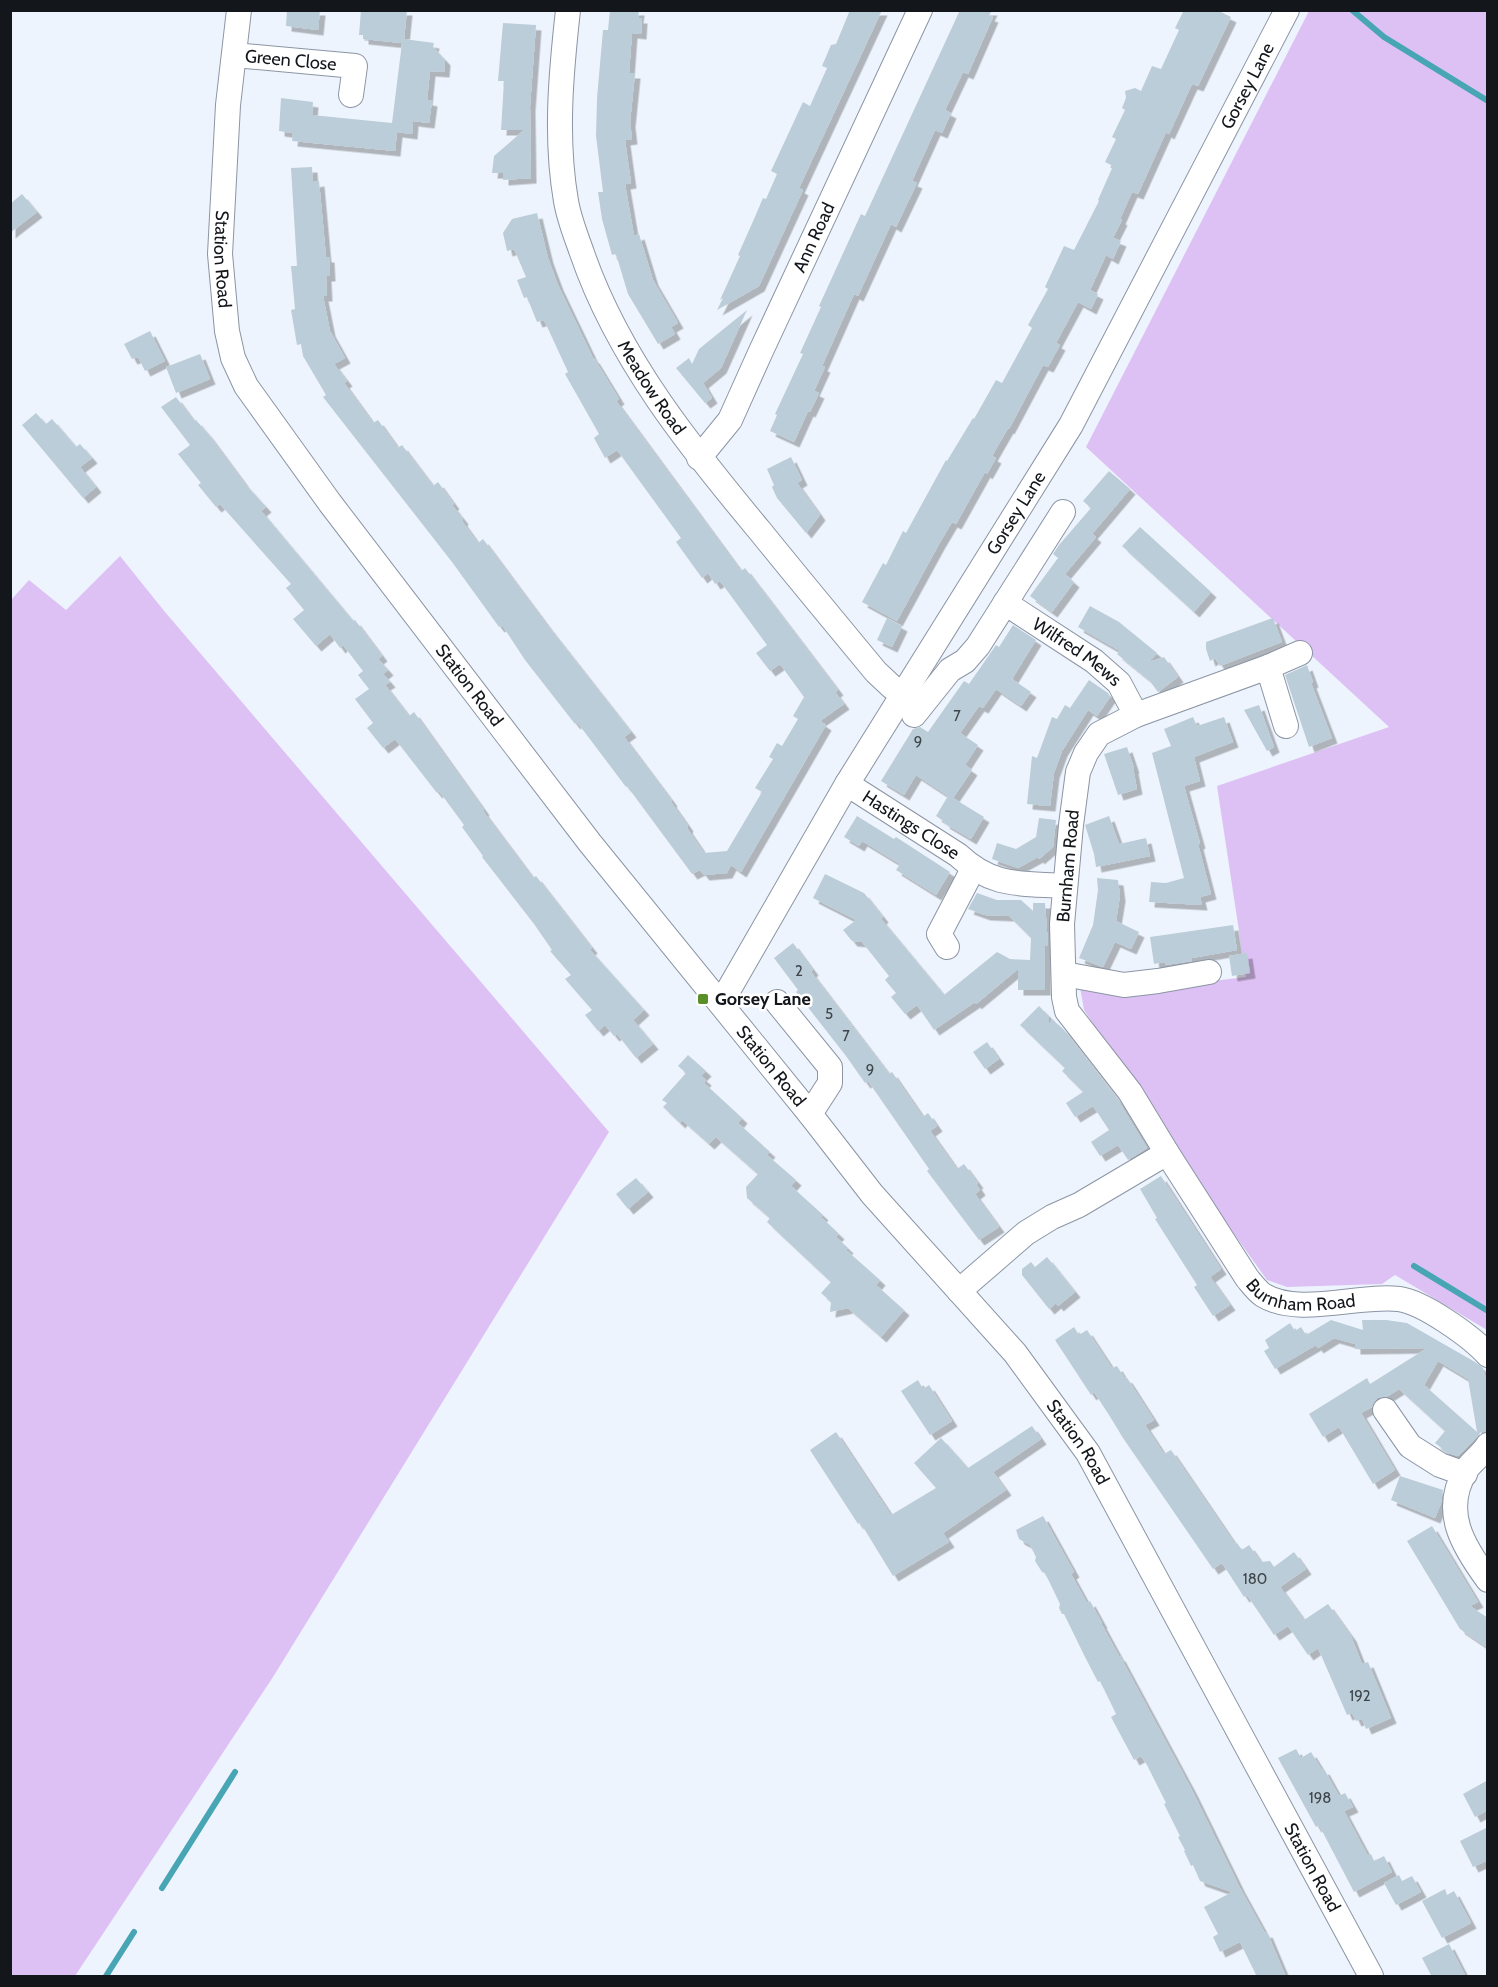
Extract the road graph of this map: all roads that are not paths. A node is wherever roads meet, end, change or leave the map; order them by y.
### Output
1 (239, 10) edge
2 (568, 10) edge
3 (920, 10) edge
4 (1287, 10) edge
5 (234, 55) junction
6 (351, 95) dead end
7 (699, 458) junction
8 (1063, 512) dead end
9 (1005, 603) junction
10 (1300, 653) dead end
11 (1268, 668) junction
12 (902, 694) junction
13 (1136, 715) junction
14 (914, 716) dead end
15 (1286, 726) dead end
16 (847, 784) junction
17 (973, 869) junction
18 (1065, 886) junction
19 (948, 947) dead end
20 (1209, 972) dead end
21 (1064, 974) junction
22 (777, 1002) dead end
23 (721, 1003) junction
24 (810, 1114) junction
25 (1167, 1154) junction
26 (959, 1291) junction
27 (1488, 1355) edge
28 (1385, 1410) dead end
29 (1488, 1445) edge
30 (1465, 1474) junction
31 (1488, 1580) edge
32 (1371, 1977) edge

1 - 5 street, Station Road
2 - 7 street, Meadow Road
3 - 7 street, Ann Road
4 - 12 street, Gorsey Lane
5 - 6 street, Green Close
5 - 23 street, Station Road
7 - 12 street, Meadow Road
8 - 9 street
9 - 13 street, Wilfred Mews
9 - 14 street
10 - 11 street, Burnham Road
11 - 13 street, Burnham Road
11 - 15 street
12 - 16 street, Gorsey Lane
13 - 18 street, Burnham Road
16 - 17 street, Hastings Close
16 - 23 street, Gorsey Lane
17 - 18 street, Hastings Close
17 - 19 street, Hastings Close
18 - 21 street, Burnham Road
20 - 21 street
21 - 25 street, Burnham Road
22 - 24 street
23 - 24 street, Station Road
24 - 26 street, Station Road
25 - 26 street
25 - 27 street, Burnham Road
26 - 32 street, Station Road
28 - 30 street
29 - 30 street
30 - 31 street

